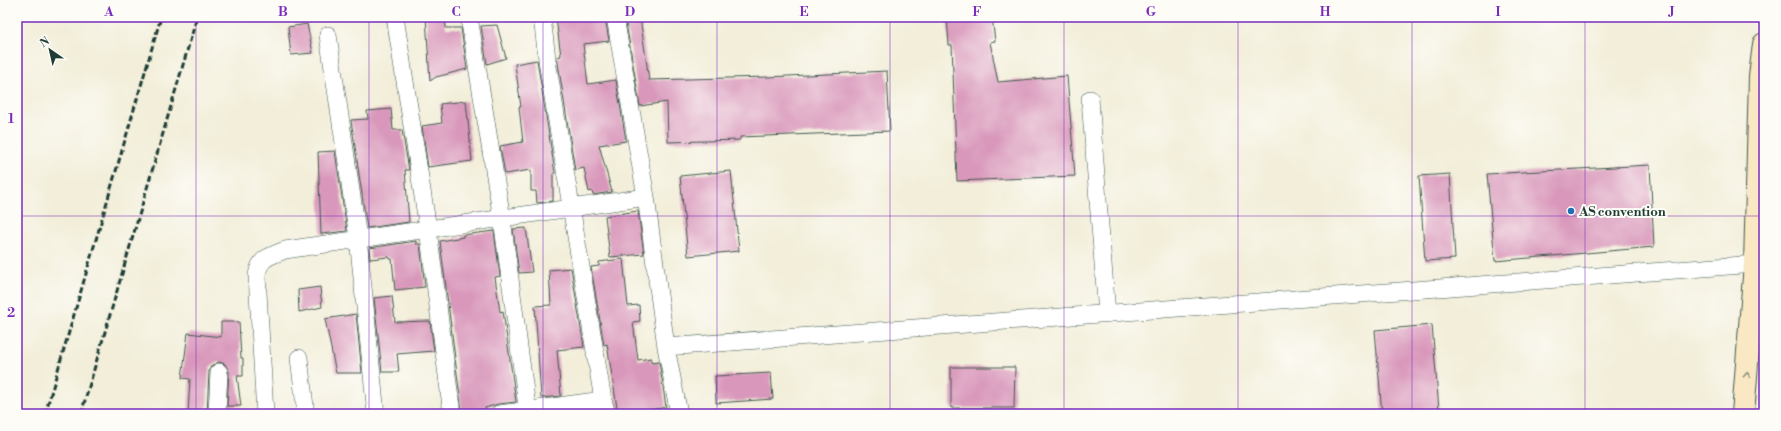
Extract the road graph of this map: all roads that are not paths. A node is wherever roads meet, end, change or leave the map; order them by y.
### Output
1 (395, 17) edge
2 (469, 17) edge
3 (542, 17) edge
4 (615, 17) edge
5 (328, 35) dead end
6 (1764, 44) edge
7 (1090, 99) dead end
8 (646, 197) junction
9 (573, 209) junction
10 (502, 219) junction
11 (428, 229) junction
12 (358, 238) junction
13 (1755, 264) junction
14 (1107, 314) junction
15 (666, 347) junction
16 (298, 358) dead end
17 (219, 372) dead end
18 (605, 407) edge
19 (528, 412) edge
20 (217, 414) edge
21 (265, 414) edge
22 (306, 414) edge
23 (376, 414) edge
24 (452, 414) edge
25 (498, 414) edge
26 (679, 414) edge
27 (1744, 414) edge

1 - 11 street
2 - 10 street
3 - 9 street
4 - 8 street
5 - 12 street
6 - 13 main road
7 - 14 street
8 - 9 street
8 - 15 street
9 - 10 street
9 - 18 street
10 - 11 street
10 - 19 street
11 - 12 street
11 - 24 street
12 - 21 street
12 - 23 street
13 - 14 street
27 -> 13 main road
14 - 15 street
15 - 26 street
16 - 22 street
17 - 20 street
18 - 19 street
19 - 25 street

